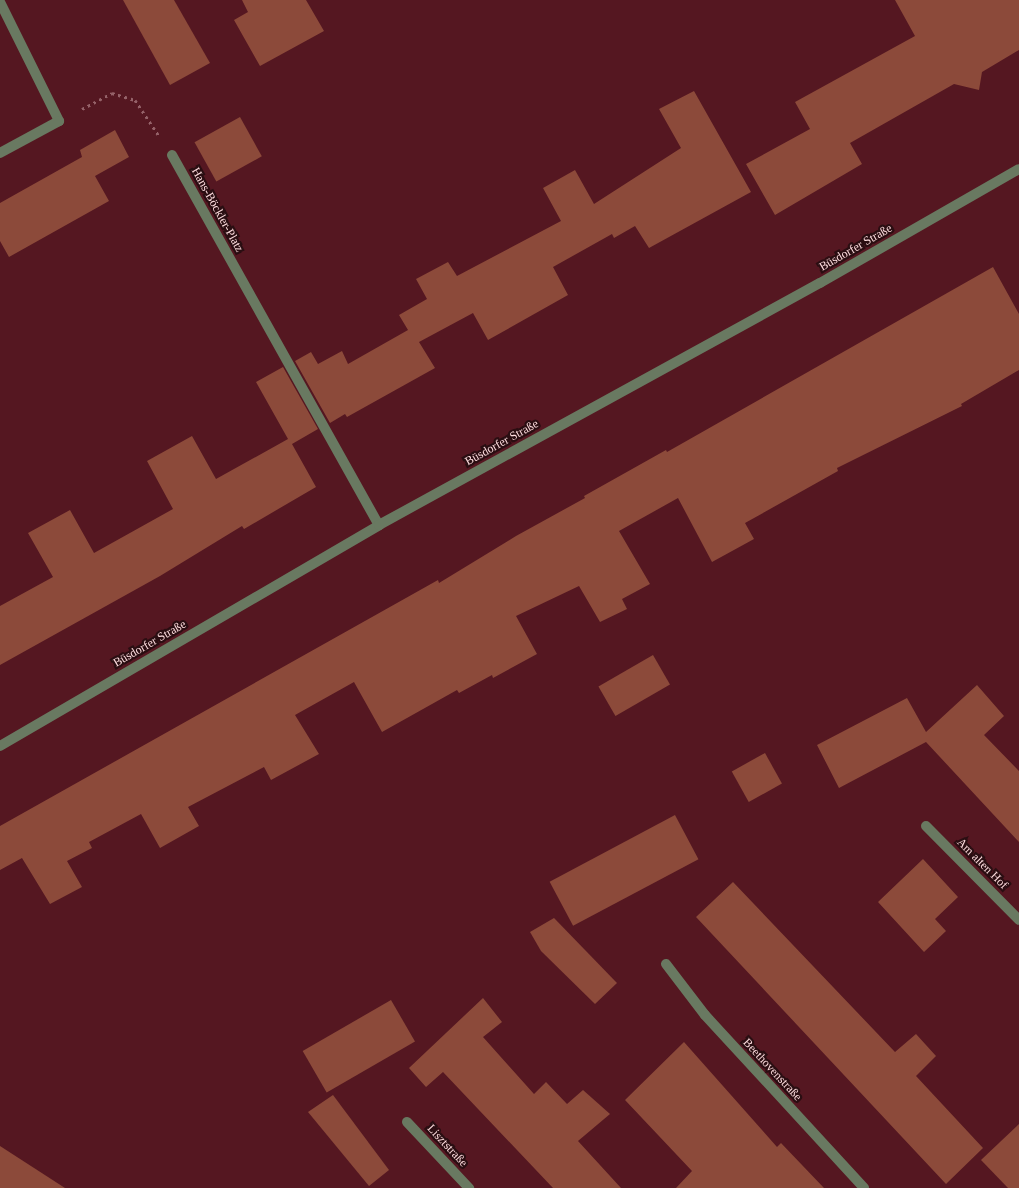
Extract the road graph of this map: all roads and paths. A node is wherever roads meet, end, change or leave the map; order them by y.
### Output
1 (0, 2) edge
2 (59, 121) junction
3 (0, 153) edge
4 (172, 155) joint
5 (1019, 169) edge
6 (379, 525) junction
7 (0, 746) edge
8 (926, 826) dead end
9 (1019, 920) edge
10 (666, 964) dead end
11 (407, 1122) dead end
12 (469, 1188) edge
13 (864, 1188) edge

1 - 2 street
2 - 3 street
2 - 4 path
4 - 6 street, Hans-Böckler-Platz
5 - 6 street, Büsdorfer Straße
6 - 7 street, Büsdorfer Straße
8 - 9 street, Am alten Hof
10 - 13 street, Beethovenstraße
11 - 12 street, Lisztstraße

